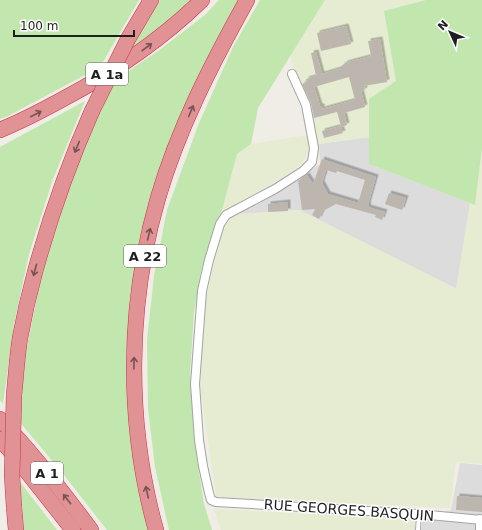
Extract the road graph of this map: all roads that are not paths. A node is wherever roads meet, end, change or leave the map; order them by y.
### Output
1 (151, 0) edge
2 (202, 0) edge
3 (247, 0) edge
4 (292, 74) dead end
5 (0, 130) edge
6 (0, 419) edge
7 (0, 439) edge
8 (418, 514) junction
9 (481, 519) edge
10 (16, 530) edge
11 (73, 530) edge
12 (91, 530) edge
13 (156, 530) edge
14 (418, 530) edge
15 (480, 530) edge

1 -> 10 highway, bridge
5 -> 2 highway, A 1a
13 -> 3 highway, A 22
4 - 8 street, RUE GEORGES BASQUIN
12 -> 6 highway, A 1
7 - 11 highway, A 1
8 - 9 street, RUE GEORGES BASQUIN
8 - 14 lane
9 - 15 street

